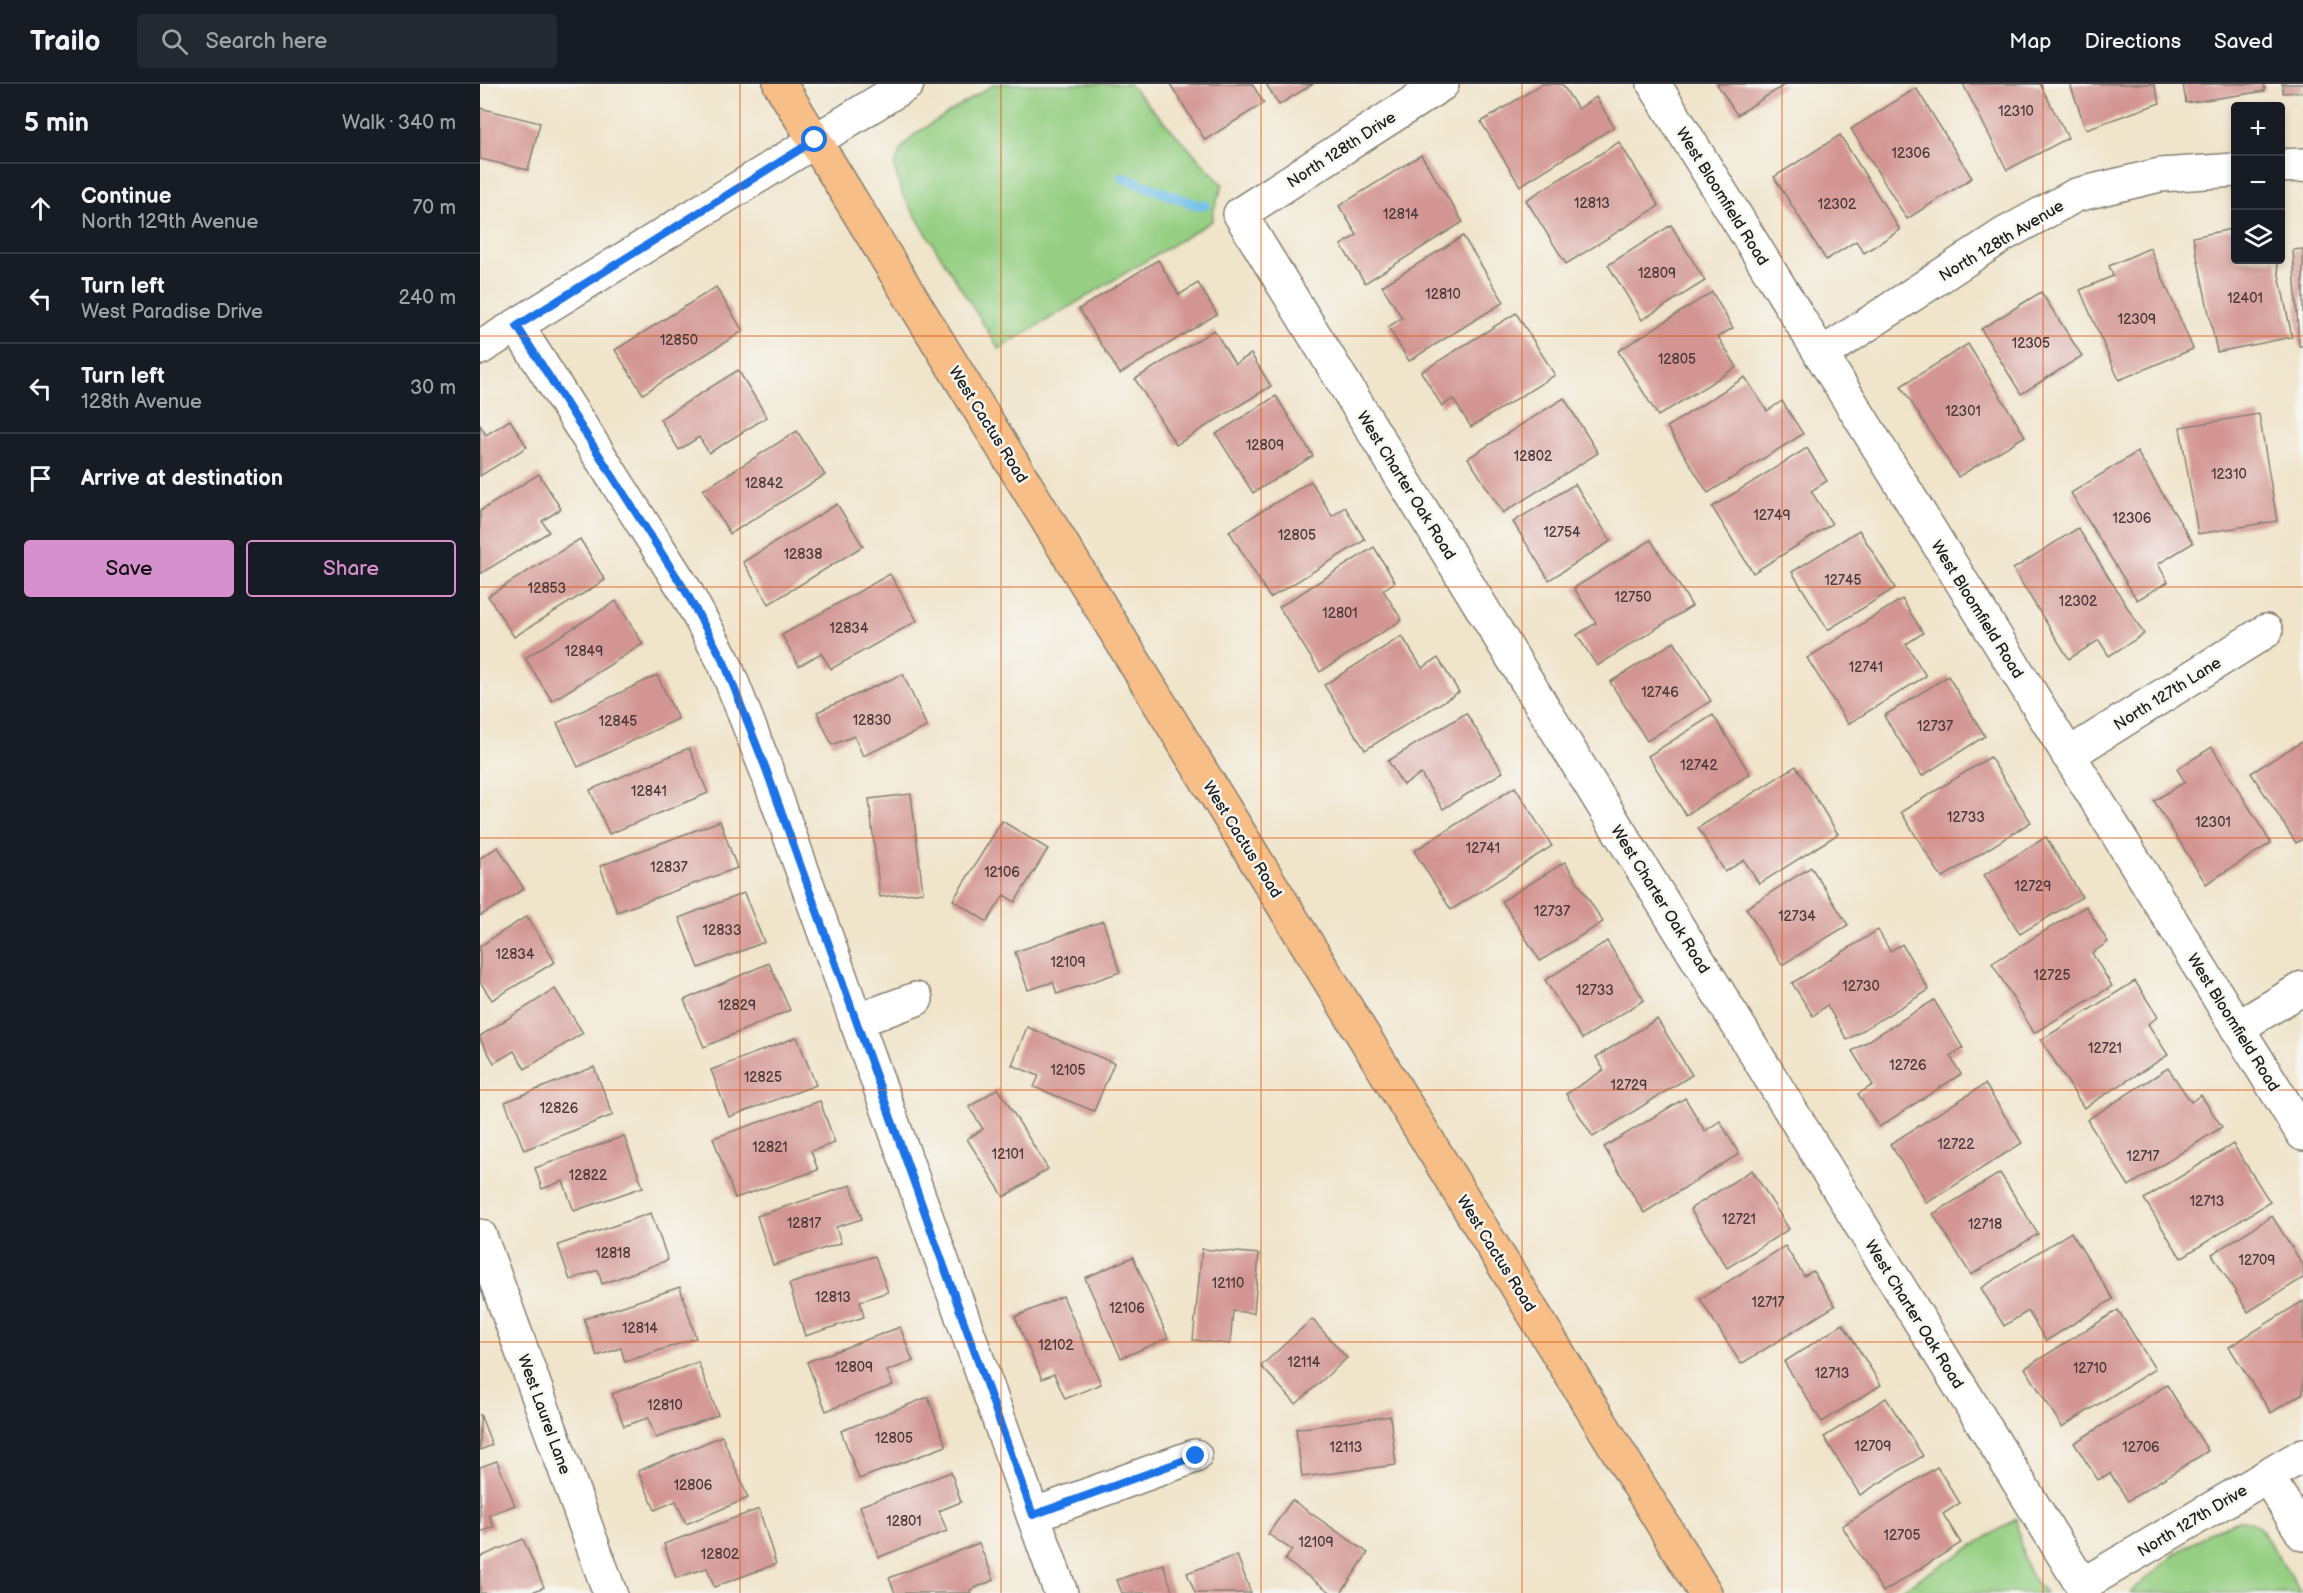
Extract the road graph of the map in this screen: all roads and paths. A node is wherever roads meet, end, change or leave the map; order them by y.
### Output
1 (780, 84) edge
2 (907, 84) edge
3 (1442, 84) edge
4 (1654, 84) edge
5 (815, 140) junction
6 (2303, 165) edge
7 (2285, 166) edge
8 (2231, 170) edge
9 (1240, 214) joint
10 (517, 326) junction
11 (480, 348) edge
12 (1821, 355) junction
13 (2266, 632) dead end
14 (2068, 755) junction
15 (2303, 988) edge
16 (916, 999) dead end
17 (856, 1021) junction
18 (2237, 1028) junction
19 (2303, 1134) edge
20 (480, 1236) edge
21 (2303, 1455) edge
22 (1196, 1456) dead end
23 (2267, 1476) junction
24 (1033, 1515) junction
25 (2303, 1534) edge
26 (2082, 1585) joint
27 (610, 1593) edge
28 (1061, 1593) edge
29 (1705, 1593) edge

1 - 5 main road, West Cactus Road
2 - 5 street
3 - 9 street, North 128th Drive
4 - 12 street, West Bloomfield Road
5 - 10 street
5 - 29 main road, West Cactus Road
6 - 7 street
8 - 12 street, North 128th Avenue
9 - 26 street, West Charter Oak Road
10 - 11 street
10 - 17 street
12 - 14 street, West Bloomfield Road
13 - 14 street, North 127th Lane
14 - 18 street, West Bloomfield Road
15 - 18 street
16 - 17 street
17 - 24 street
18 - 19 street, West Bloomfield Road
20 - 27 street, West Laurel Lane
21 - 23 street, North 127th Drive
22 - 24 street
23 - 25 street
23 - 26 street, North 127th Drive
24 - 28 street

